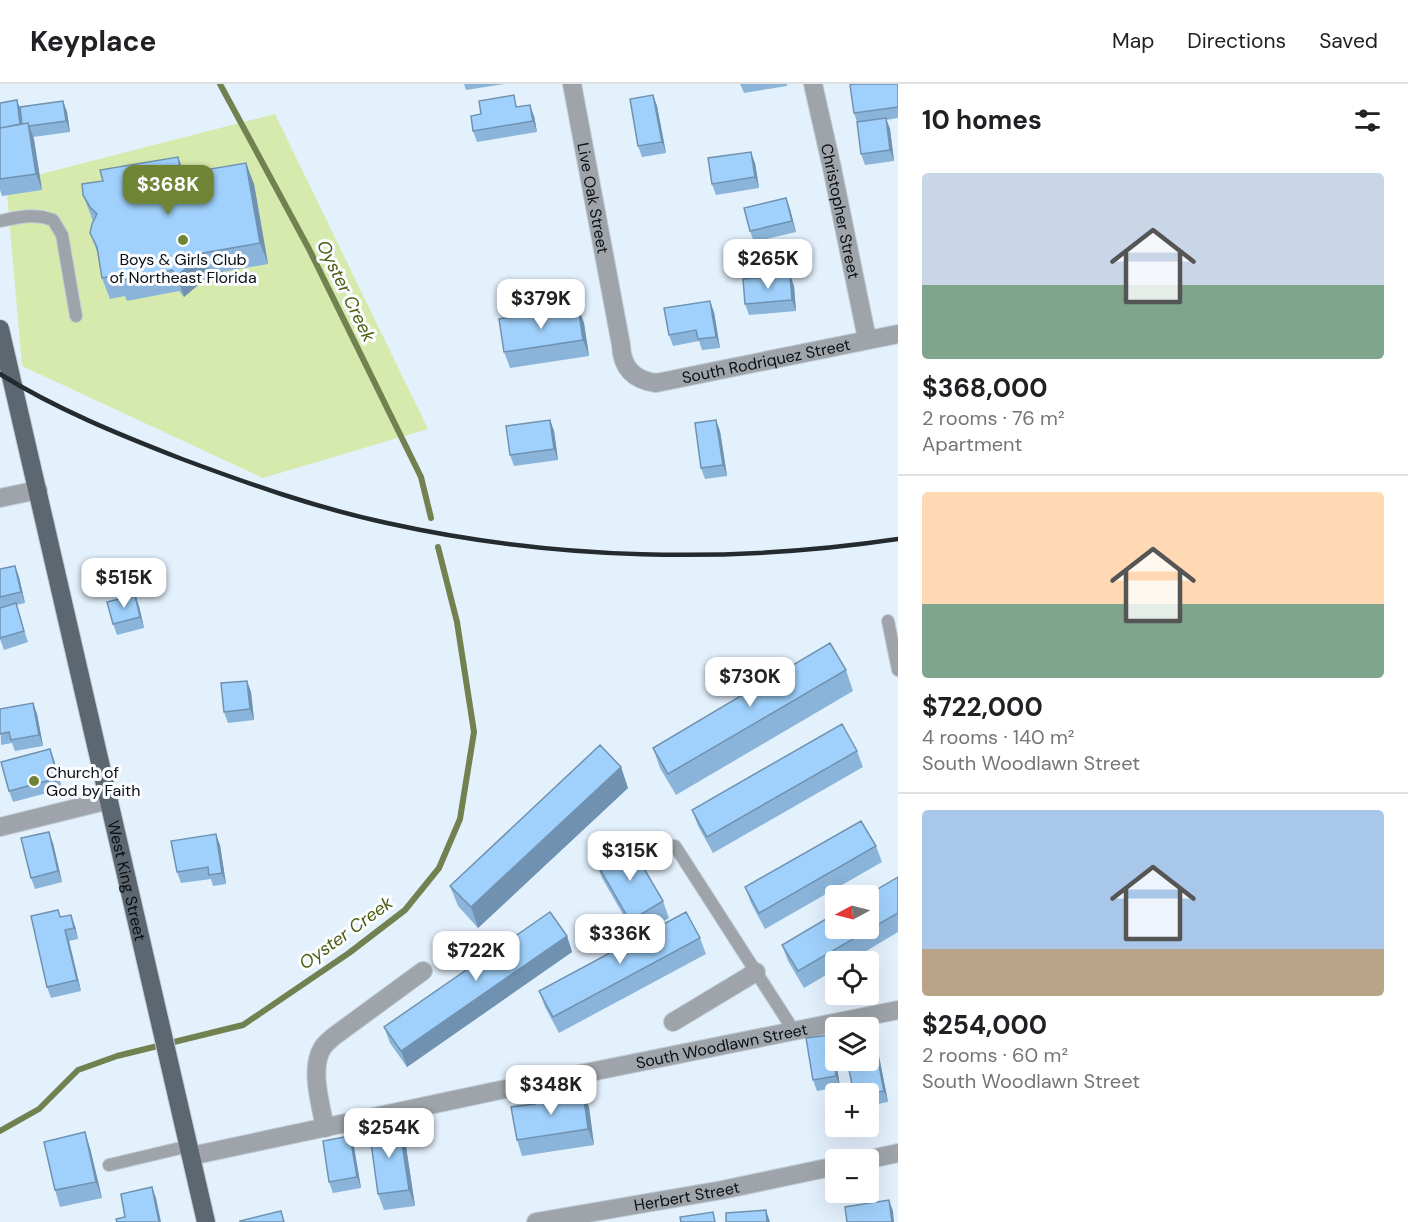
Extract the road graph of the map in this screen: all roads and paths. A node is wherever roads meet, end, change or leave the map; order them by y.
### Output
1 (572, 84) edge
2 (813, 84) edge
3 (0, 221) edge
4 (76, 316) dead end
5 (0, 329) edge
6 (898, 334) edge
7 (867, 339) junction
8 (636, 377) joint
9 (38, 490) junction
10 (0, 498) edge
11 (888, 621) dead end
12 (898, 670) edge
13 (109, 800) junction
14 (0, 827) edge
15 (675, 846) dead end
16 (423, 971) dead end
17 (756, 972) junction
18 (898, 1010) edge
19 (673, 1022) dead end
20 (794, 1031) junction
21 (325, 1128) junction
22 (190, 1151) junction
23 (898, 1153) edge
24 (879, 1157) edge
25 (109, 1165) dead end
26 (825, 1168) edge
27 (206, 1222) edge
28 (536, 1222) edge

1 - 8 street, Live Oak Street
2 - 7 street, Christopher Street
3 - 4 lane
5 - 9 main road, West King Street
6 - 7 street, South Rodriquez Street
7 - 8 street, South Rodriquez Street
9 - 10 street
9 - 13 main road, West King Street
11 - 12 lane
13 - 14 street
13 - 22 main road, West King Street
15 - 17 lane
16 - 21 street
17 - 19 street
17 - 20 lane
18 - 20 street, South Woodlawn Street
20 - 21 street, South Woodlawn Street
21 - 22 street, South Woodlawn Street
22 - 25 lane
22 - 27 main road, West King Street
23 - 24 street
26 - 28 street, Herbert Street

